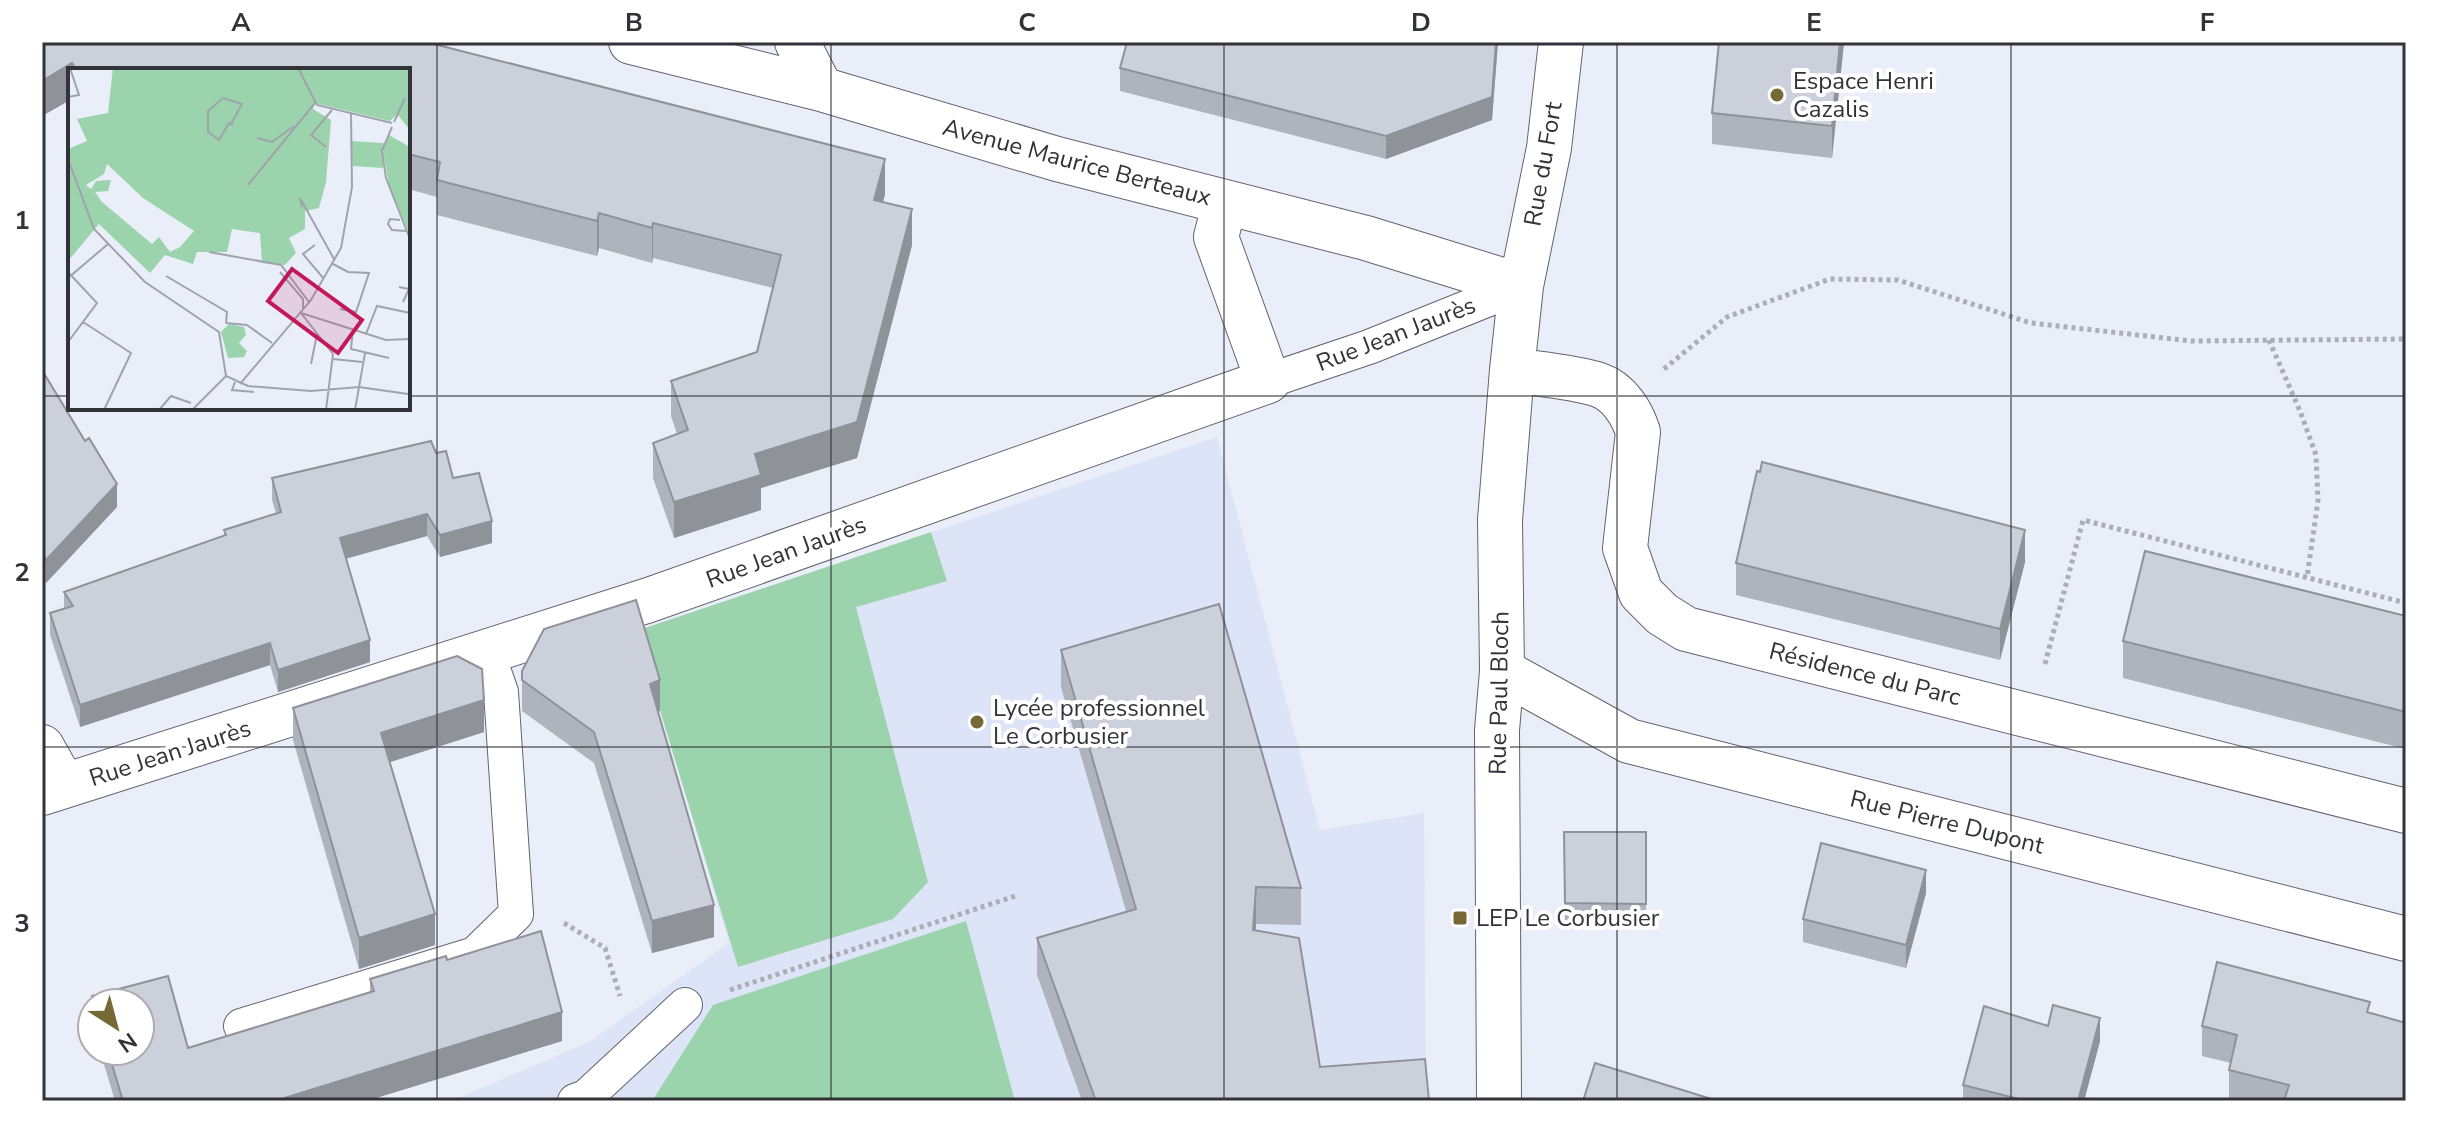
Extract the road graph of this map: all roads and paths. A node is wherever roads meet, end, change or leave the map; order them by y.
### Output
1 (631, 42) edge
2 (797, 42) edge
3 (1561, 42) edge
4 (821, 89) junction
5 (1225, 202) junction
6 (1521, 286) junction
7 (2406, 339) edge
8 (2269, 340) junction
9 (1512, 370) junction
10 (1268, 381) junction
11 (1623, 403) junction
12 (2307, 577) junction
13 (2406, 603) edge
14 (487, 652) junction
15 (1502, 671) junction
16 (2032, 717) junction
17 (42, 747) edge
18 (53, 790) edge
19 (2406, 811) edge
20 (1018, 895) dead end
21 (2406, 939) edge
22 (605, 948) dead end
23 (685, 1005) joint
24 (624, 1009) dead end
25 (241, 1026) dead end
26 (575, 1101) edge
27 (1499, 1101) edge

1 - 4 street, Avenue Maurice Berteaux
2 - 4 street
3 - 6 street, Rue du Fort
4 - 5 street, Avenue Maurice Berteaux
5 - 6 street, Avenue Maurice Berteaux
5 - 10 street
6 - 9 street, Rue Paul Bloch
6 - 10 lane, Rue Jean Jaurès
7 - 8 path
8 - 11 path
8 - 12 path
9 - 11 street
9 - 15 street, Rue Paul Bloch
10 - 14 street, Rue Jean Jaurès
11 - 16 street, Résidence du Parc
12 - 13 path
12 - 16 path
14 - 18 street, Rue Jean Jaurès
14 - 25 lane
15 - 21 street, Rue Pierre Dupont
15 - 27 street, Rue Paul Bloch
16 - 19 street, Résidence du Parc
17 - 18 street
20 - 23 path
22 - 24 path
23 - 26 lane

